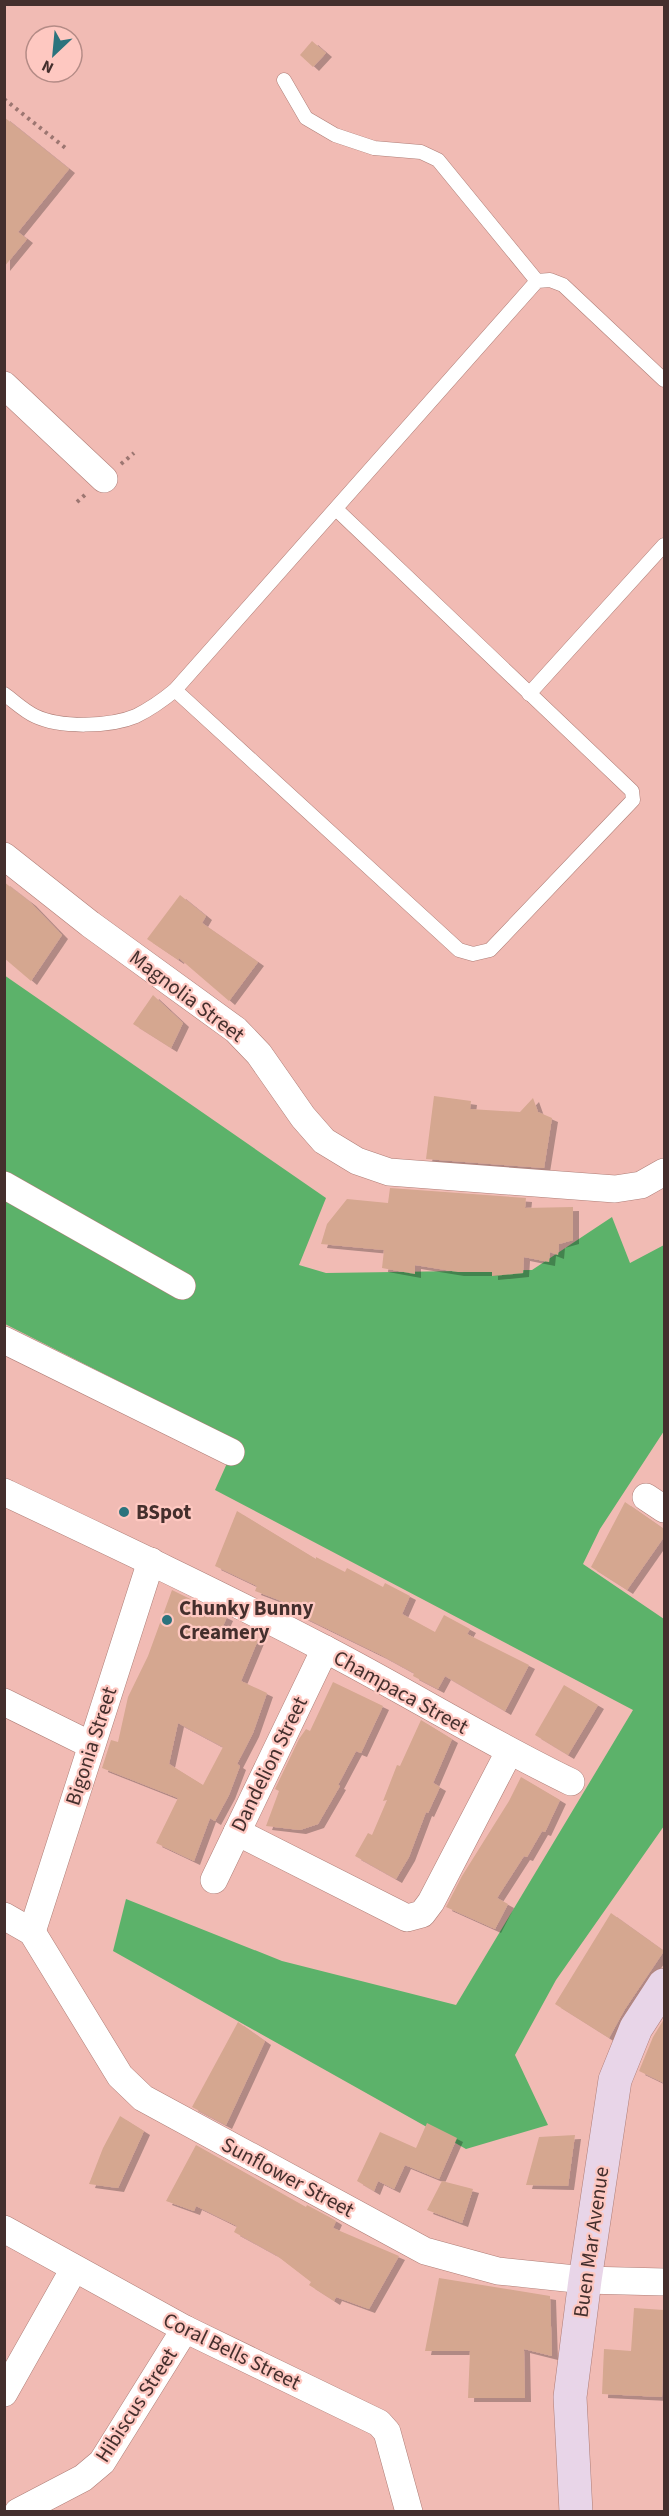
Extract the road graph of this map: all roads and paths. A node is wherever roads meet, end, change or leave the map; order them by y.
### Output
1 (284, 80) dead end
2 (4, 99) edge
3 (68, 150) dead end
4 (537, 281) junction
5 (664, 380) edge
6 (4, 385) edge
7 (104, 479) dead end
8 (336, 509) junction
9 (664, 545) edge
10 (175, 690) junction
11 (4, 694) edge
12 (529, 694) junction
13 (4, 856) edge
14 (664, 1172) edge
15 (4, 1185) edge
16 (183, 1286) dead end
17 (4, 1340) edge
18 (231, 1452) dead end
19 (4, 1492) edge
20 (151, 1561) junction
21 (325, 1649) junction
22 (4, 1702) edge
23 (91, 1745) junction
24 (509, 1752) junction
25 (571, 1782) dead end
26 (237, 1832) junction
27 (214, 1880) dead end
28 (4, 1916) edge
29 (32, 1932) junction
30 (664, 1985) edge
31 (4, 2229) edge
32 (74, 2269) junction
33 (585, 2280) junction
34 (664, 2282) edge
35 (185, 2329) junction
36 (4, 2393) edge
37 (18, 2511) edge
38 (409, 2511) edge
39 (576, 2511) edge

1 - 4 lane
2 - 3 path
4 - 5 lane
4 - 8 lane
6 - 7 street
8 - 10 lane
8 - 12 lane
9 - 12 lane
10 - 11 lane
10 - 12 lane
13 - 14 street, Magnolia Street
15 - 16 street
17 - 18 street
19 - 20 street, Champaca Street
20 - 21 street, Champaca Street
20 - 23 street, Bigonia Street
21 - 24 street, Champaca Street
21 - 26 street, Dandelion Street
22 - 23 street
23 - 29 street, Bigonia Street
24 - 25 street, Champaca Street
24 - 26 street
26 - 27 street, Dandelion Street
28 - 29 street, Sunflower Street
29 - 33 street, Sunflower Street
30 - 33 street, Buen Mar Avenue
31 - 32 street, Coral Bells Street
32 - 35 street, Coral Bells Street
32 - 36 street
33 - 34 street, Sunflower Street
33 - 39 street, Buen Mar Avenue
35 - 37 street, Hibiscus Street
35 - 38 street, Coral Bells Street

